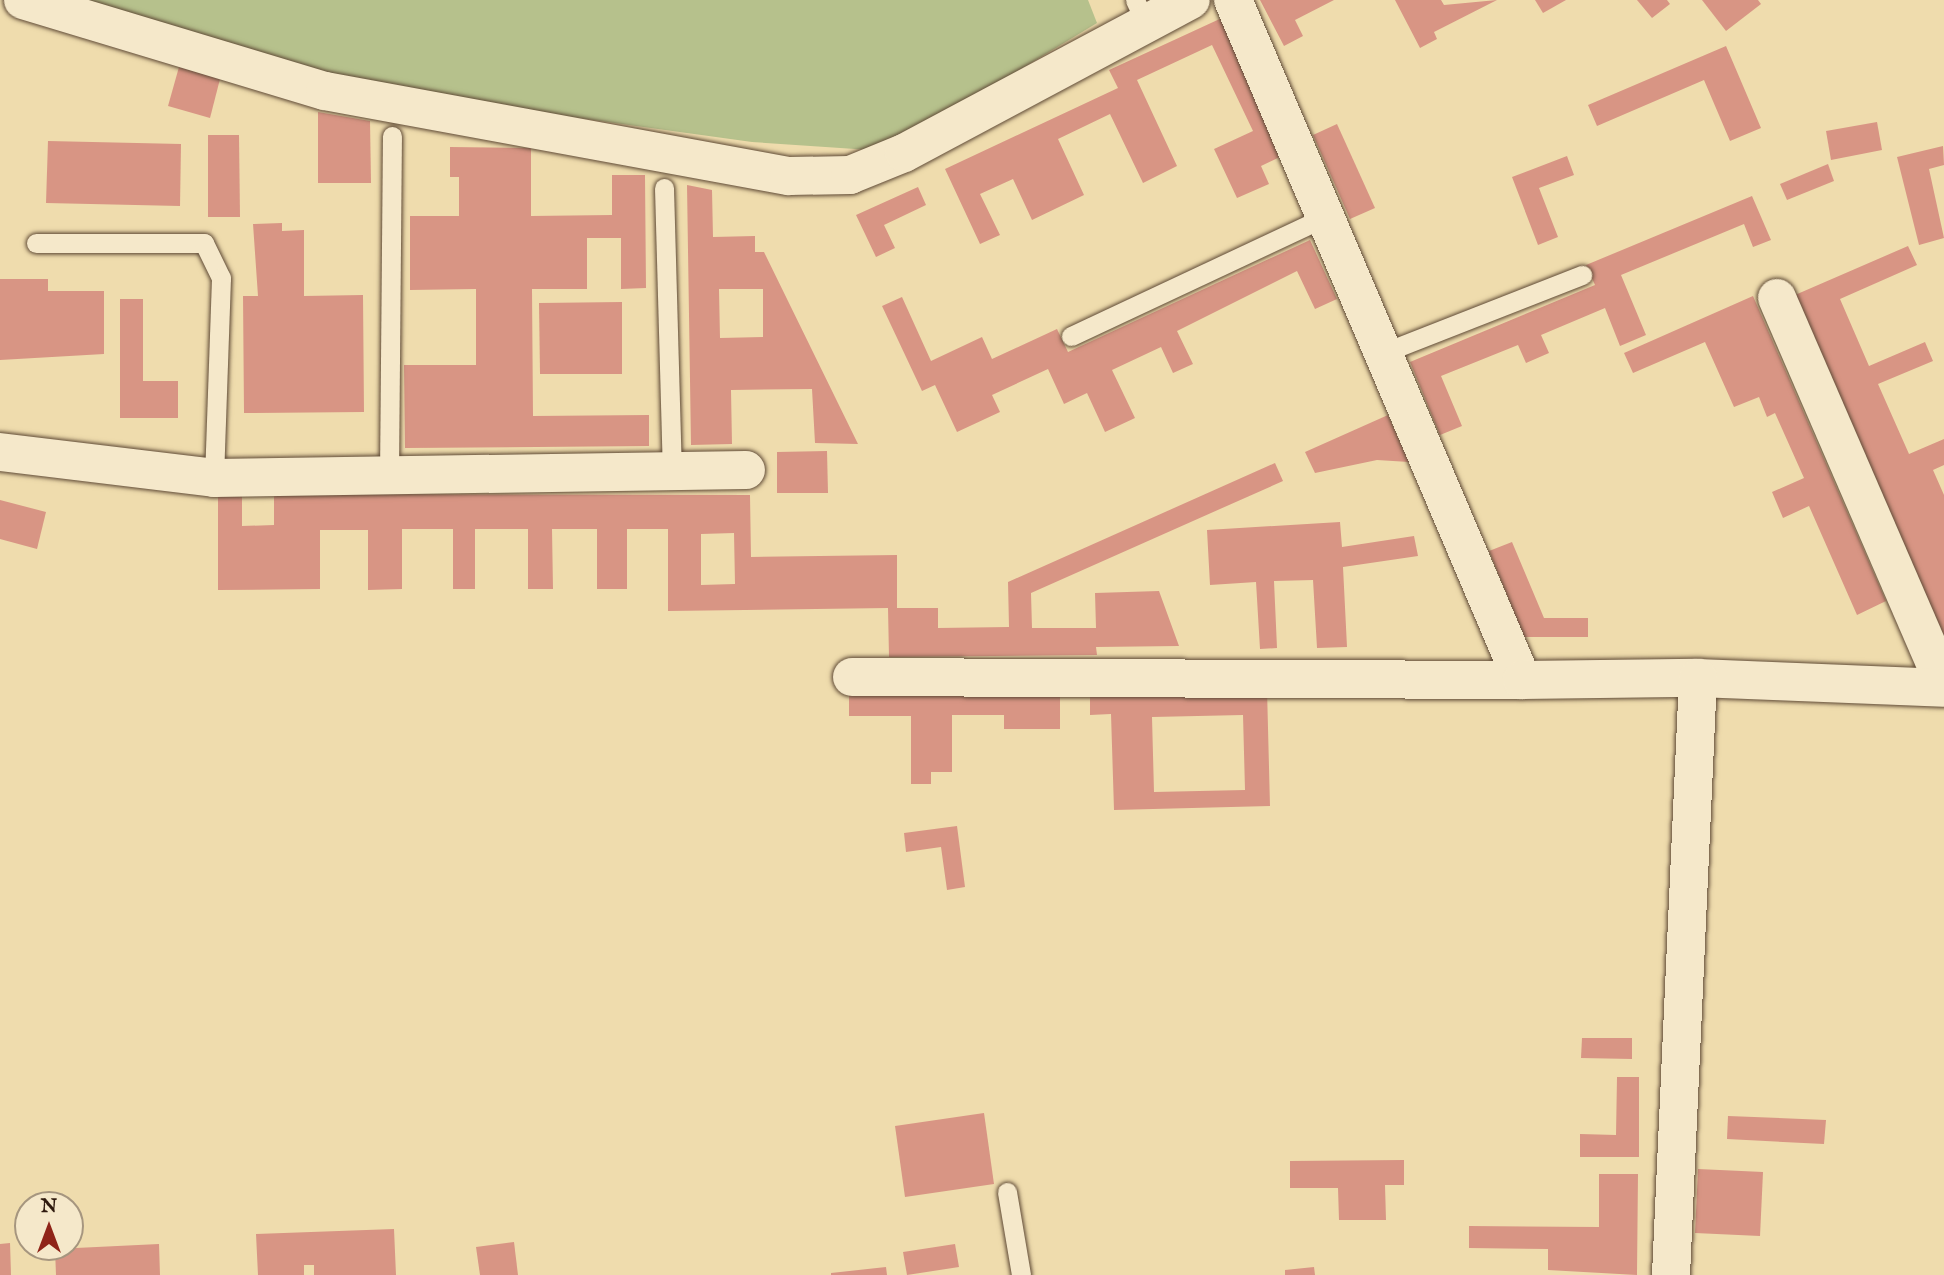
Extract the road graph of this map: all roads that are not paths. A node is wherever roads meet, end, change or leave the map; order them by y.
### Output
1 (23, 0) edge
2 (1191, 0) edge
3 (1233, 0) edge
4 (1141, 12) edge
5 (391, 136) dead end
6 (664, 188) dead end
7 (1325, 217) junction
8 (36, 243) dead end
9 (1582, 275) dead end
10 (1777, 298) dead end
11 (1071, 336) dead end
12 (1383, 353) junction
13 (0, 452) edge
14 (746, 470) dead end
15 (672, 471) junction
16 (389, 475) junction
17 (214, 478) junction
18 (852, 677) dead end
19 (1698, 678) junction
20 (1522, 680) junction
21 (1944, 686) edge
22 (1007, 1192) dead end
23 (1021, 1275) edge
24 (1671, 1275) edge

1 - 4 street
2 - 4 street
3 - 7 street
5 - 16 lane
6 - 15 lane
7 - 11 lane
7 - 12 street
8 - 17 lane
9 - 12 lane
10 - 21 street
12 - 20 street
13 - 17 street
14 - 15 street
15 - 16 street
16 - 17 street
18 - 20 street
19 - 20 street
19 - 21 street
19 - 24 street
22 - 23 lane

